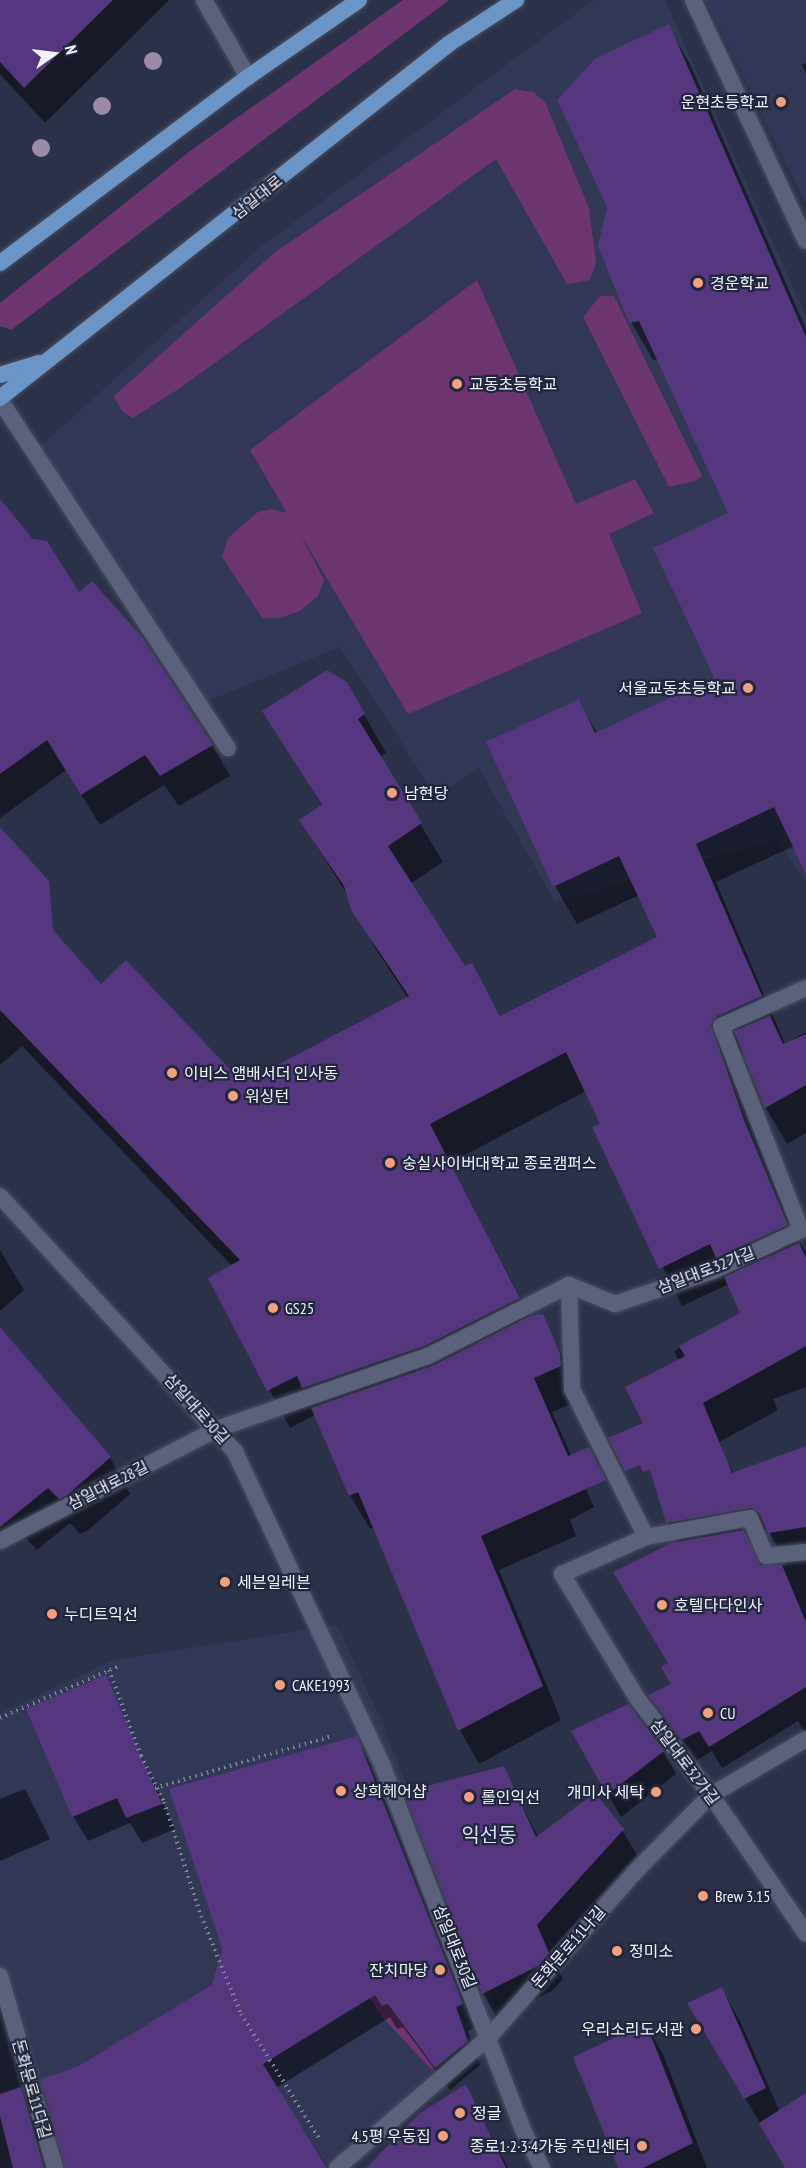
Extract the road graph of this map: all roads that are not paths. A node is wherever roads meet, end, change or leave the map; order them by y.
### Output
1 (204, 0) edge
2 (359, 0) edge
3 (516, 0) edge
4 (693, 0) edge
5 (248, 77) junction
6 (32, 237) junction
7 (806, 241) edge
8 (0, 263) edge
9 (0, 277) edge
10 (75, 342) junction
11 (0, 375) edge
12 (0, 399) edge
13 (228, 748) dead end
14 (806, 988) edge
15 (0, 1196) edge
16 (568, 1285) junction
17 (217, 1429) junction
18 (646, 1537) junction
19 (0, 1542) edge
20 (806, 1552) edge
21 (806, 1739) edge
22 (711, 1795) junction
23 (806, 1934) edge
24 (0, 1976) edge
25 (490, 2036) junction
26 (55, 2168) edge
27 (337, 2168) edge
28 (542, 2168) edge

1 - 5 street
2 - 5 main road
3 - 10 main road, 삼일대로
4 - 7 street
5 - 6 main road
6 - 8 main road
6 - 9 main road
10 - 11 main road
10 - 12 main road, 삼일대로
12 - 13 street
14 - 16 street, 삼일대로32가길
15 - 17 street, 삼일대로30길
16 - 17 street, 삼일대로28길
16 - 18 street
17 - 19 street, 삼일대로28길
17 - 25 street, 삼일대로30길
18 - 20 street, 삼일대로32가길
18 - 22 street, 삼일대로32가길
21 - 22 street, 돈화문로11나길
22 - 23 street, 삼일대로32가길
22 - 25 street, 돈화문로11나길
24 - 26 street, 돈화문로11다길
25 - 27 street, 돈화문로11나길
25 - 28 street, 삼일대로30길

